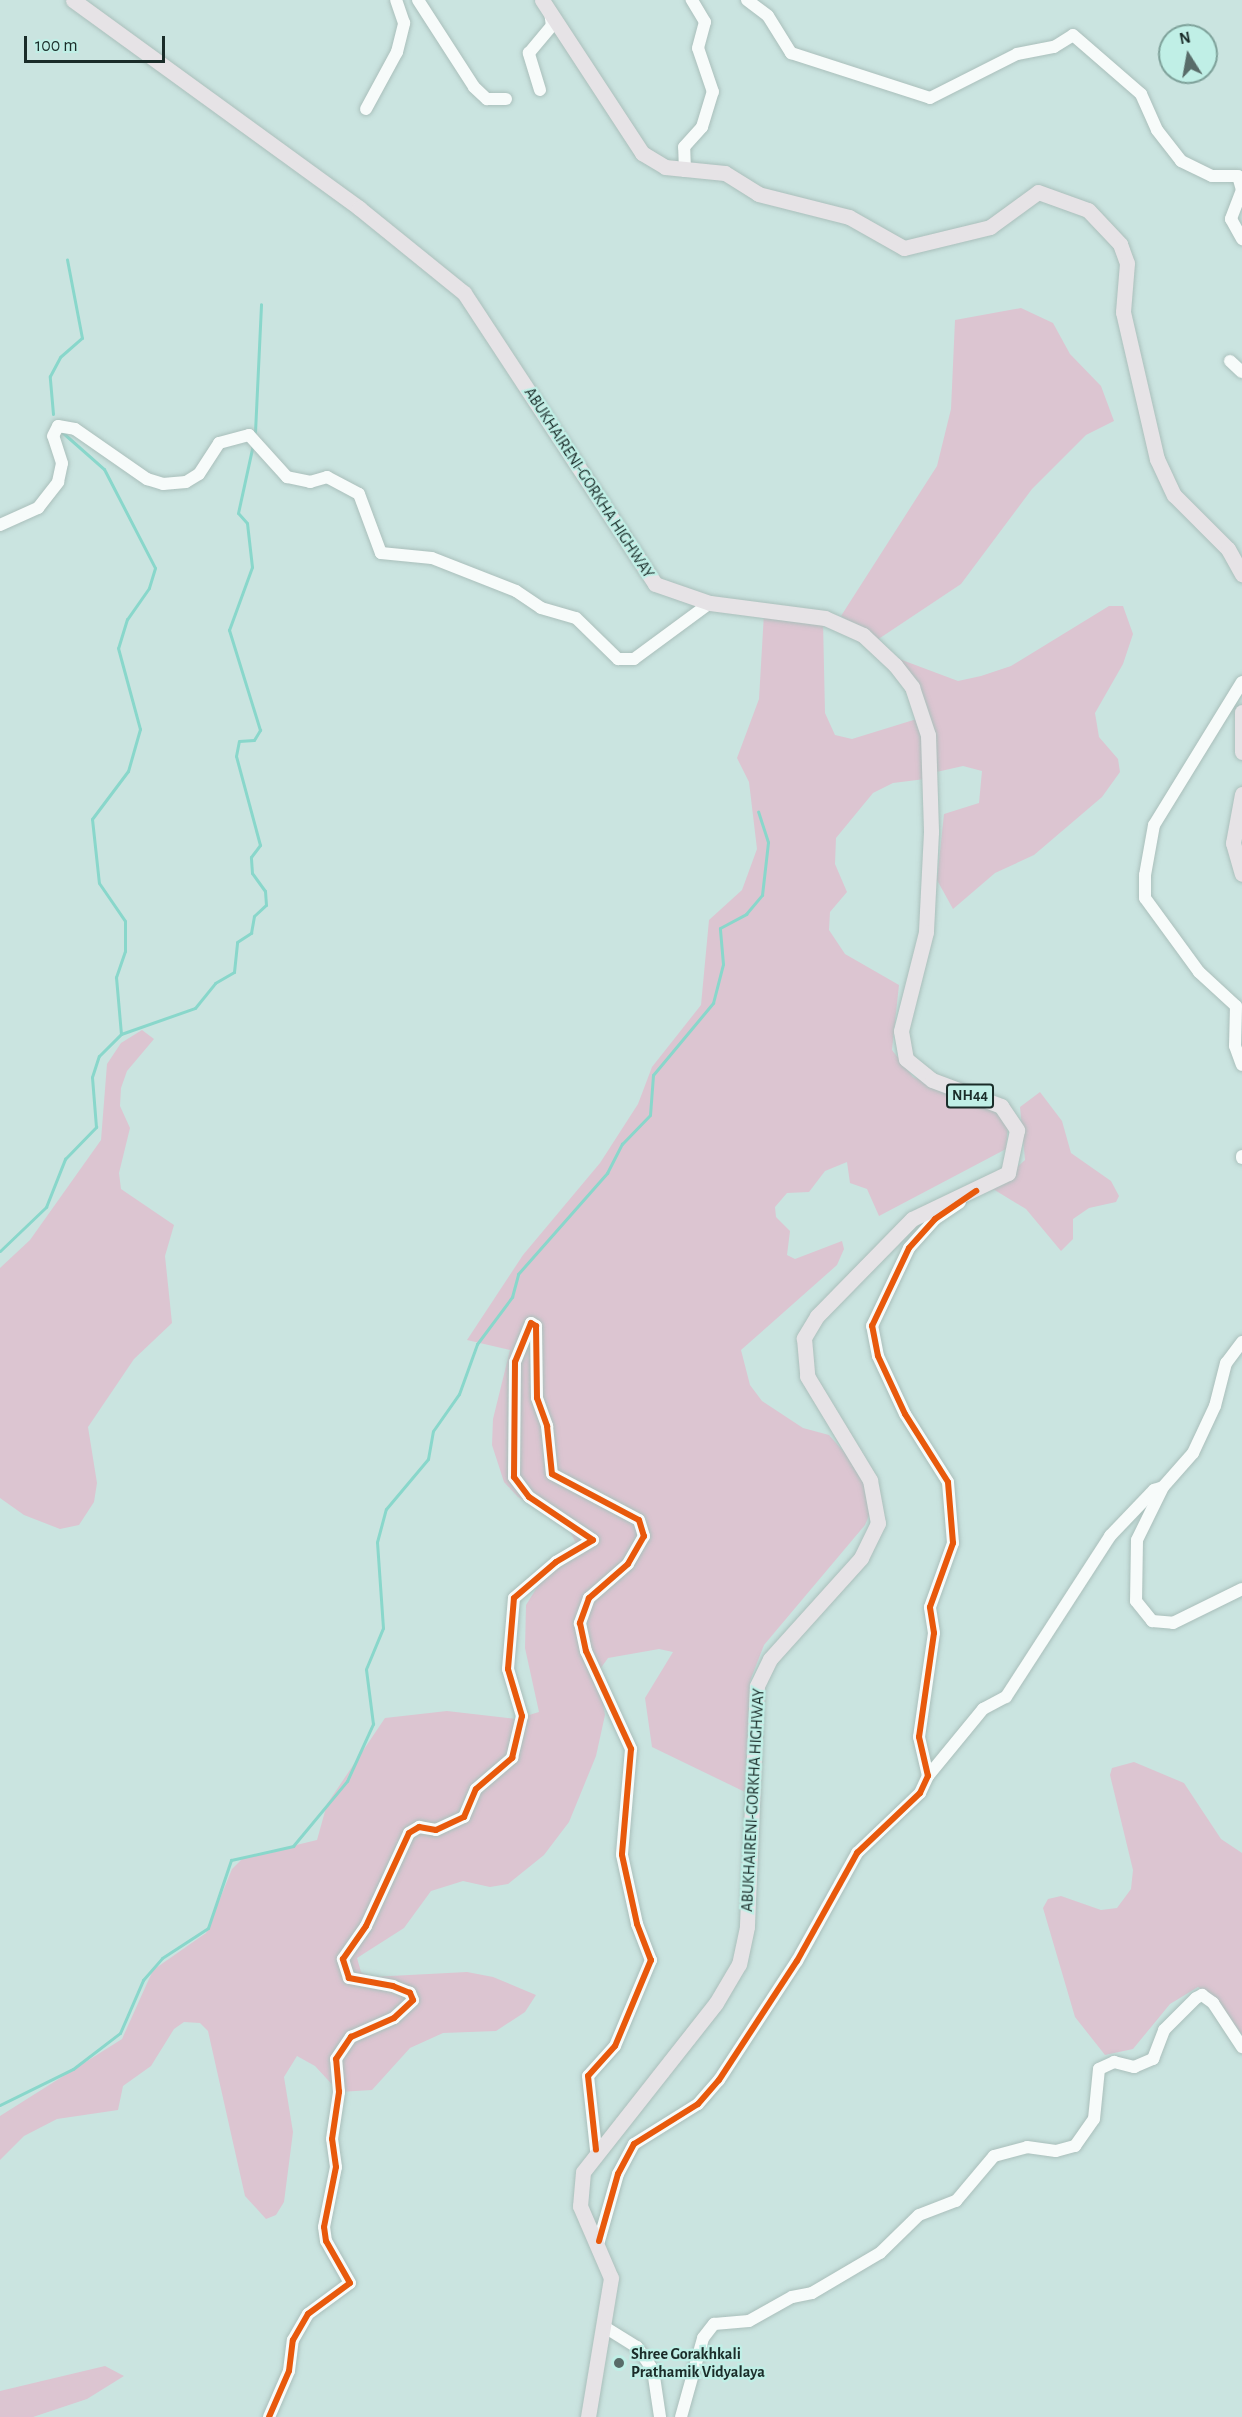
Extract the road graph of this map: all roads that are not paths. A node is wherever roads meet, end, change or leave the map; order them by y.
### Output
1 (73, 0) edge
2 (396, 0) edge
3 (418, 0) edge
4 (692, 0) edge
5 (747, 0) edge
6 (546, 4) edge
7 (540, 90) dead end
8 (506, 99) dead end
9 (366, 109) dead end
10 (685, 171) junction
11 (1242, 190) edge
12 (1242, 239) edge
13 (1230, 361) dead end
14 (1242, 372) edge
15 (0, 525) edge
16 (1242, 574) edge
17 (711, 603) junction
18 (1242, 682) edge
19 (1242, 712) edge
20 (1242, 752) edge
21 (1242, 794) edge
22 (1242, 874) edge
23 (1242, 1065) edge
24 (976, 1191) junction
25 (1242, 1342) edge
26 (1163, 1487) junction
27 (1242, 1589) edge
28 (928, 1776) junction
29 (1242, 2048) edge
30 (596, 2150) junction
31 (599, 2241) junction
32 (603, 2326) junction
33 (268, 2417) edge
34 (588, 2417) edge
35 (660, 2417) edge
36 (681, 2417) edge

1 - 17 main road, ABUKHAIRENI-GORKHA HIGHWAY / NH44
2 - 9 street
3 - 8 street
4 - 10 street
5 - 11 street
6 - 7 street
6 - 10 main road
10 - 16 main road
11 - 12 street
13 - 14 street
15 - 17 street
17 - 24 main road, ABUKHAIRENI-GORKHA HIGHWAY / NH44
18 - 23 street
19 - 20 main road
21 - 22 main road
24 - 28 street
24 - 30 main road, ABUKHAIRENI-GORKHA HIGHWAY / NH44
25 - 26 street
26 - 27 street
26 - 28 street
28 - 31 street
29 - 36 street
30 - 31 main road, ABUKHAIRENI-GORKHA HIGHWAY / NH44
30 - 33 street
31 - 32 main road, ABUKHAIRENI-GORKHA HIGHWAY / NH44
32 - 34 main road, ABUKHAIRENI-GORKHA HIGHWAY / NH44
32 - 35 street

